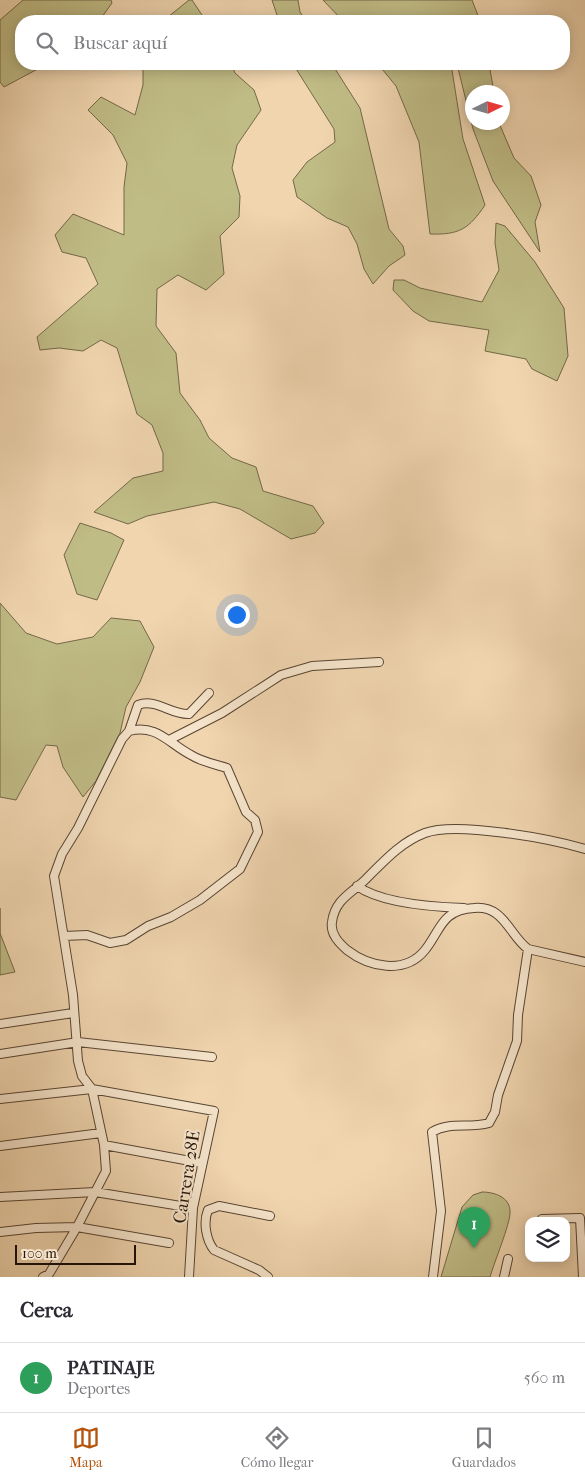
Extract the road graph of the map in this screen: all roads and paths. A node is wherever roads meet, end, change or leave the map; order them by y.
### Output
1 (379, 662) dead end
2 (209, 693) dead end
3 (129, 731) junction
4 (169, 740) junction
5 (585, 849) edge
6 (357, 886) junction
7 (474, 908) junction
8 (64, 936) junction
9 (528, 949) junction
10 (585, 962) edge
11 (73, 1013) junction
12 (0, 1024) edge
13 (78, 1042) junction
14 (0, 1054) edge
15 (212, 1057) dead end
16 (92, 1089) junction
17 (0, 1099) edge
18 (101, 1134) junction
19 (104, 1145) junction
20 (0, 1146) edge
21 (201, 1163) junction
22 (95, 1192) junction
23 (0, 1197) edge
24 (192, 1208) junction
25 (270, 1216) dead end
26 (570, 1218) edge
27 (77, 1227) junction
28 (0, 1232) edge
29 (169, 1243) dead end
30 (508, 1259) dead end
31 (43, 1277) edge
32 (190, 1277) edge
33 (268, 1277) edge
34 (433, 1277) edge
35 (504, 1277) edge
36 (583, 1277) edge

1 - 4 street
2 - 3 street
3 - 4 street
3 - 8 street
4 - 8 street
5 - 6 street
6 - 7 street
6 - 7 street
7 - 9 street
8 - 11 street
9 - 10 street
9 - 34 street
11 - 12 street
11 - 13 street
13 - 14 street
13 - 15 street
13 - 16 street
16 - 17 street
16 - 18 street
16 - 21 street, Carrera 28E
18 - 19 street
18 - 20 street
19 - 21 street
19 - 22 street
21 - 24 street, Carrera 28E
22 - 23 street
22 - 24 street
22 - 27 street
24 - 32 street, Carrera 28E
25 - 33 street
26 - 36 street
27 - 28 street
27 - 29 street
27 - 31 street
30 - 35 street

